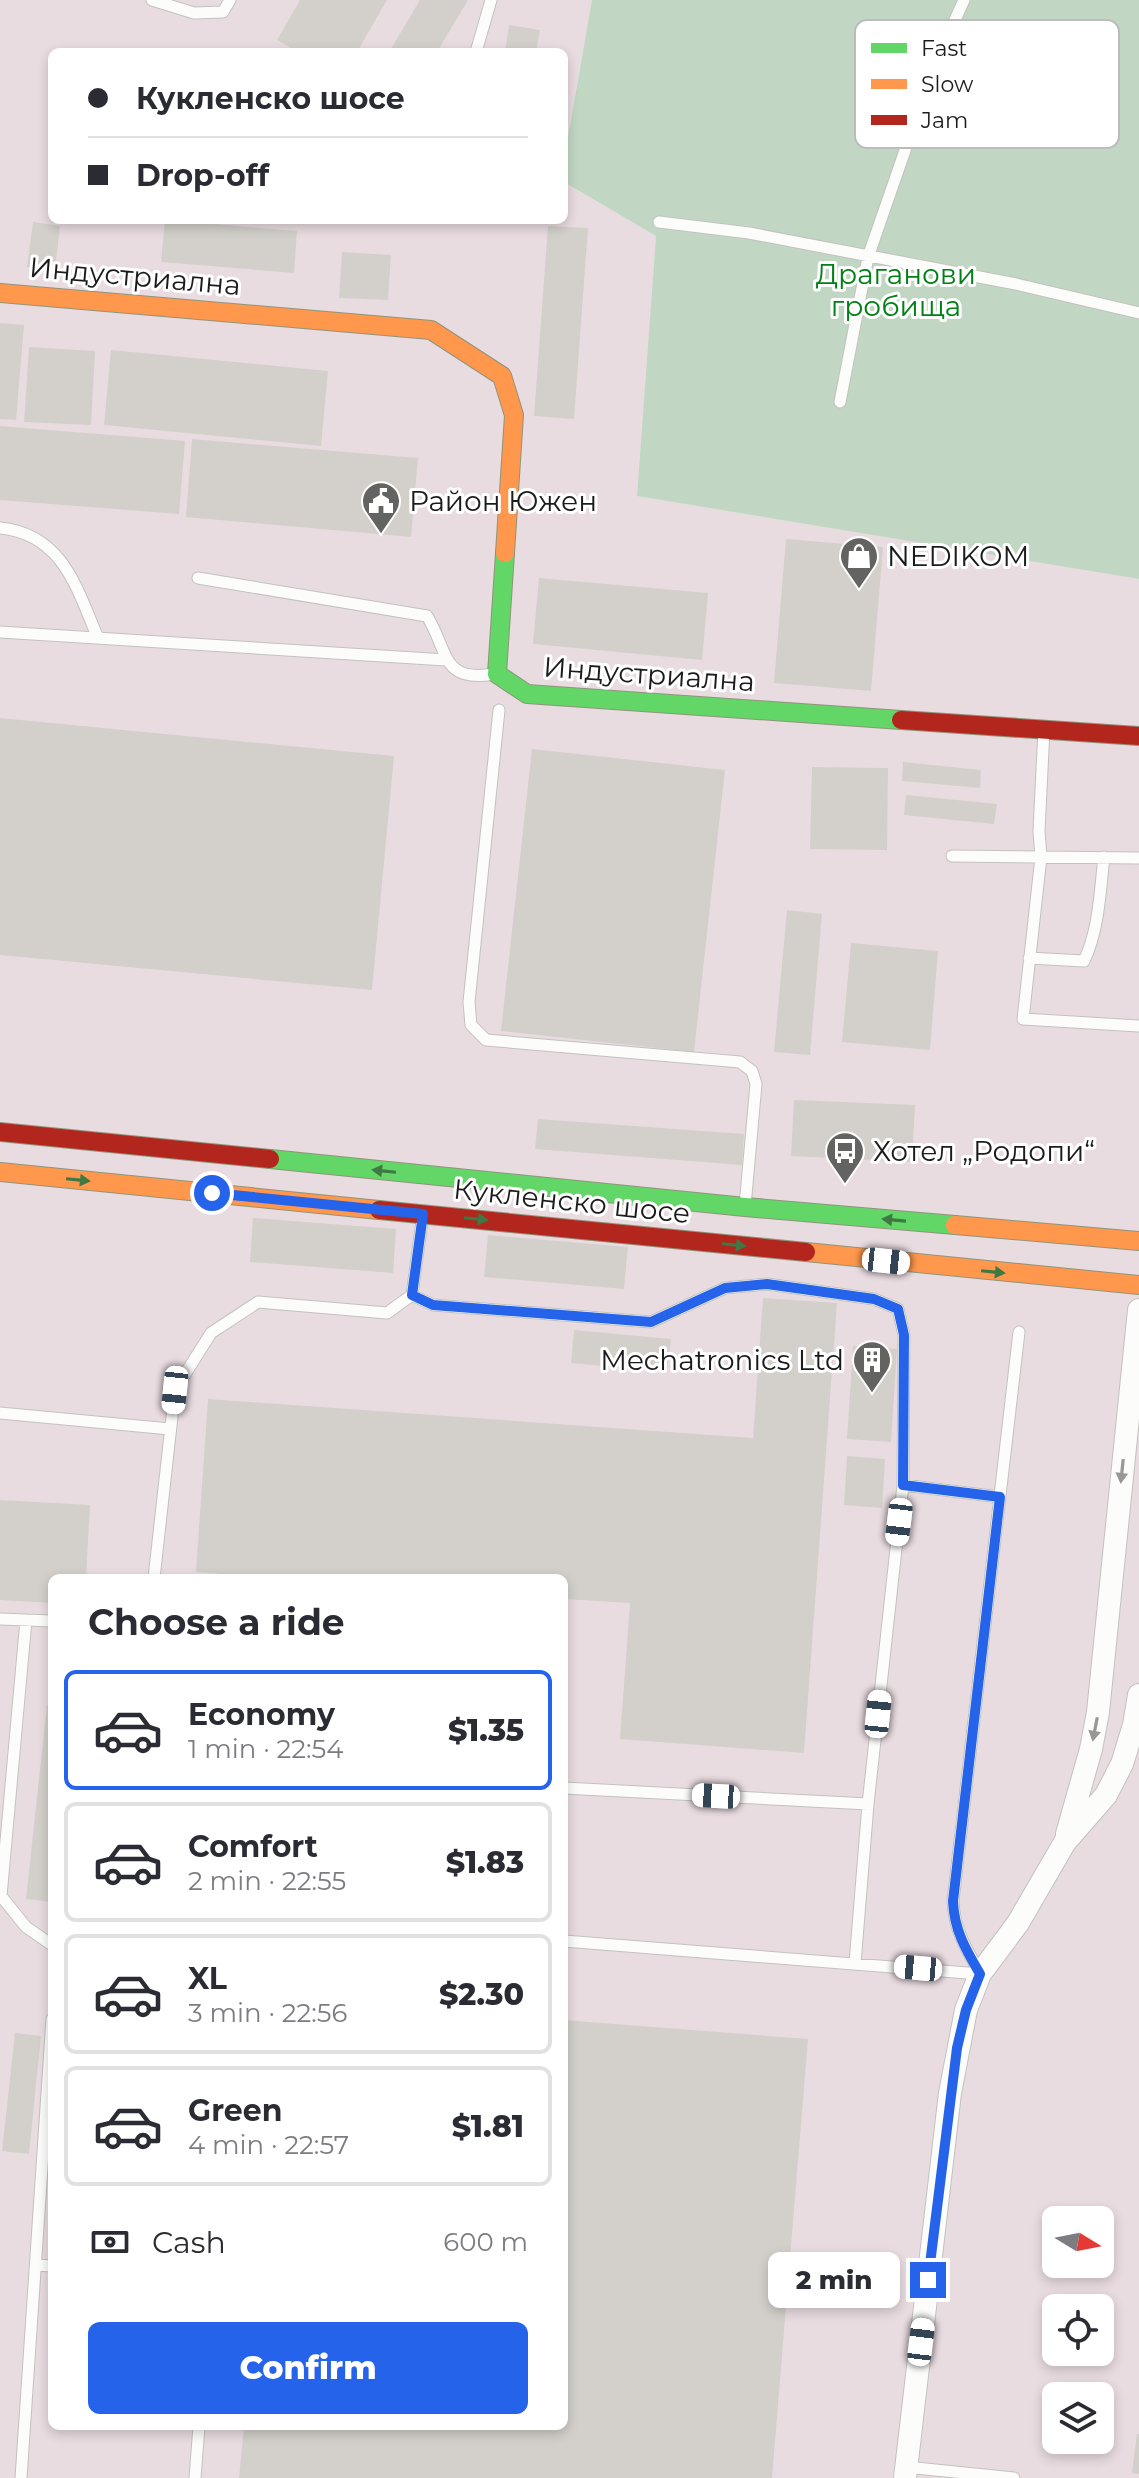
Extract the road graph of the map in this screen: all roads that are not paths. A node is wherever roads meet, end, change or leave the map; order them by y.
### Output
1 (152, 0) edge
2 (230, 0) edge
3 (491, 0) edge
4 (964, 0) edge
5 (955, 20) edge
6 (477, 48) edge
7 (906, 148) edge
8 (659, 222) dead end
9 (868, 257) junction
10 (0, 293) edge
11 (1139, 313) edge
12 (840, 402) dead end
13 (0, 528) edge
14 (198, 578) dead end
15 (0, 632) edge
16 (98, 638) junction
17 (446, 660) junction
18 (497, 674) junction
19 (499, 710) dead end
20 (1044, 729) junction
21 (1139, 736) edge
22 (952, 856) dead end
23 (1041, 857) junction
24 (1104, 857) junction
25 (1139, 858) edge
26 (1029, 958) junction
27 (1139, 1026) edge
28 (0, 1132) edge
29 (0, 1172) edge
30 (745, 1207) junction
31 (423, 1214) junction
32 (1139, 1241) edge
33 (1139, 1285) edge
34 (412, 1295) junction
35 (1139, 1310) edge
36 (1019, 1332) dead end
37 (0, 1413) edge
38 (170, 1429) junction
39 (903, 1485) junction
40 (1000, 1497) junction
41 (154, 1574) edge
42 (0, 1619) edge
43 (26, 1620) junction
44 (48, 1621) edge
45 (1139, 1695) edge
46 (568, 1788) edge
47 (868, 1804) junction
48 (1065, 1842) junction
49 (568, 1941) edge
50 (48, 1942) edge
51 (855, 1963) junction
52 (980, 1974) junction
53 (48, 2080) edge
54 (36, 2265) junction
55 (48, 2266) edge
56 (199, 2430) edge
57 (906, 2472) edge
58 (21, 2478) edge
59 (195, 2478) edge
60 (1014, 2478) edge

1 - 2 lane
3 - 6 lane
4 - 5 lane
7 - 9 lane
8 - 9 lane
9 - 11 lane
9 - 12 lane
10 - 18 main road, Индустриална
13 - 16 lane
14 - 17 lane
15 - 16 lane
16 - 17 lane
17 - 18 lane
18 - 20 main road, Индустриална
19 - 30 lane
20 - 21 main road, Индустриална
20 - 23 lane
22 - 23 lane
23 - 24 lane
23 - 26 lane
24 - 25 lane
24 - 26 lane
26 - 27 lane
30 -> 28 main road, Кукленско шосе
29 -> 31 main road, Кукленско шосе
32 -> 30 main road, Кукленско шосе
31 -> 33 main road, Кукленско шосе
31 - 34 lane
34 - 38 lane
34 - 39 lane
35 -> 48 street
36 - 40 lane
37 - 38 lane
38 - 41 lane
39 - 40 lane
39 - 47 lane
40 - 52 lane
42 - 43 lane
43 - 44 lane
43 - 50 lane
45 - 48 street
46 - 47 lane
47 - 51 lane
48 - 52 street
49 - 51 lane
51 - 52 lane
52 - 57 street
53 - 54 lane
54 - 55 lane
54 - 58 lane
56 - 59 lane
57 - 60 lane

